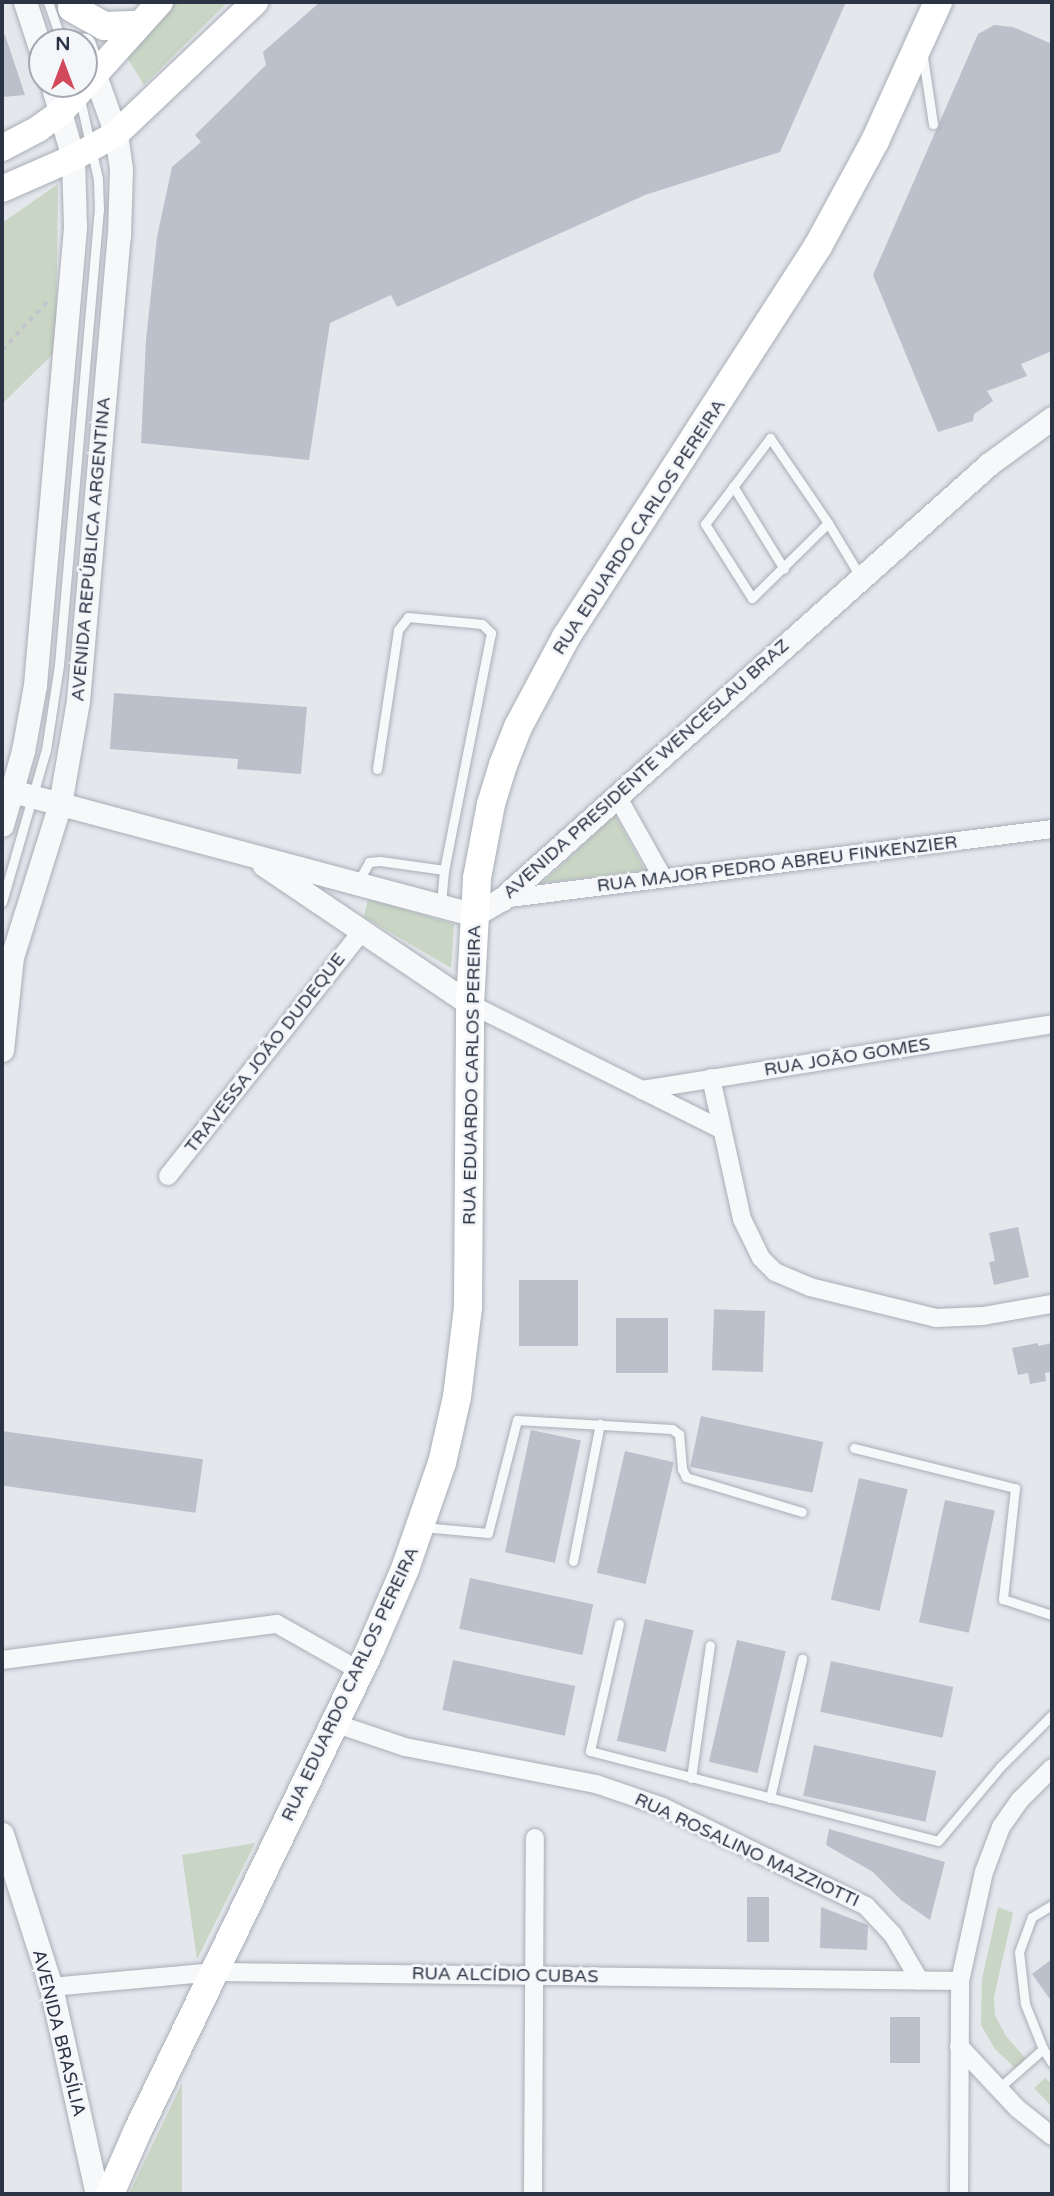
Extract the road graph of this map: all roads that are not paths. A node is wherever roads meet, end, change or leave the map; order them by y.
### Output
1 (25, 2) edge
2 (160, 2) edge
3 (254, 2) edge
4 (938, 2) edge
5 (64, 4) edge
6 (137, 25) junction
7 (34, 28) edge
8 (63, 28) edge
9 (76, 28) edge
10 (921, 43) junction
11 (98, 68) edge
12 (70, 98) edge
13 (78, 98) edge
14 (83, 98) edge
15 (933, 124) dead end
16 (116, 134) junction
17 (2, 148) edge
18 (82, 153) junction
19 (2, 188) edge
20 (1052, 418) edge
21 (733, 486) junction
22 (828, 523) junction
23 (784, 569) junction
24 (860, 578) junction
25 (377, 769) dead end
26 (23, 794) junction
27 (617, 796) junction
28 (60, 804) junction
29 (2, 825) edge
30 (1052, 829) edge
31 (247, 854) junction
32 (444, 870) junction
33 (663, 878) junction
34 (357, 883) junction
35 (502, 899) junction
36 (2, 902) edge
37 (441, 906) junction
38 (474, 915) junction
39 (362, 931) junction
40 (470, 1004) junction
41 (1052, 1024) edge
42 (2, 1050) edge
43 (710, 1079) junction
44 (642, 1090) junction
45 (720, 1129) junction
46 (169, 1176) dead end
47 (1052, 1304) edge
48 (600, 1424) junction
49 (854, 1448) dead end
50 (802, 1513) dead end
51 (421, 1527) junction
52 (573, 1561) dead end
53 (1052, 1615) edge
54 (619, 1624) dead end
55 (710, 1645) dead end
56 (802, 1659) dead end
57 (2, 1660) edge
58 (360, 1671) junction
59 (1052, 1715) edge
60 (334, 1724) junction
61 (1052, 1768) edge
62 (691, 1778) junction
63 (770, 1798) junction
64 (2, 1834) edge
65 (535, 1838) dead end
66 (1052, 1905) edge
67 (215, 1972) junction
68 (534, 1976) junction
69 (920, 1981) junction
70 (960, 1981) junction
71 (51, 1987) junction
72 (960, 2046) junction
73 (1043, 2049) junction
74 (1052, 2063) edge
75 (999, 2088) junction
76 (1052, 2136) edge
77 (97, 2194) edge
78 (110, 2194) edge
79 (533, 2194) edge
80 (958, 2194) edge

1 - 7 street
2 - 6 main road
3 - 16 main road
4 - 10 main road, RUA EDUARDO CARLOS PEREIRA
5 - 6 main road
5 - 8 lane
5 - 9 street, AVENIDA REPÚBLICA ARGENTINA
6 - 11 main road
10 - 15 lane
10 - 38 main road, RUA EDUARDO CARLOS PEREIRA
12 - 17 main road
13 - 18 street, AVENIDA REPÚBLICA ARGENTINA
14 - 16 street, AVENIDA REPÚBLICA ARGENTINA
16 - 18 main road
16 - 28 street, AVENIDA REPÚBLICA ARGENTINA
18 - 19 main road
18 - 26 street, AVENIDA REPÚBLICA ARGENTINA
18 - 26 lane
20 - 24 street, AVENIDA PRESIDENTE WENCESLAU BRAZ
21 - 22 lane
21 - 23 lane
21 - 23 lane
22 - 23 lane
22 - 24 lane
24 - 27 street, AVENIDA PRESIDENTE WENCESLAU BRAZ
25 - 32 lane
26 - 28 street
26 - 29 street, AVENIDA REPÚBLICA ARGENTINA
26 - 36 lane
27 - 33 street
27 - 35 street, AVENIDA PRESIDENTE WENCESLAU BRAZ
28 - 31 street
28 - 42 street, AVENIDA REPÚBLICA ARGENTINA
30 - 33 street, RUA MAJOR PEDRO ABREU FINKENZIER
31 - 34 street
31 - 39 street
32 - 34 lane
32 - 37 lane
33 - 35 street, RUA MAJOR PEDRO ABREU FINKENZIER
34 - 37 street
35 - 38 street, AVENIDA PRESIDENTE WENCESLAU BRAZ
37 - 38 street
38 - 40 main road, RUA EDUARDO CARLOS PEREIRA
39 - 40 street
39 - 46 street, TRAVESSA JOÃO DUDEQUE
40 - 44 street
40 - 51 main road, RUA EDUARDO CARLOS PEREIRA
41 - 43 street, RUA JOÃO GOMES
43 - 44 street, RUA JOÃO GOMES
43 - 45 street
44 - 45 street
45 - 47 street
48 - 50 lane
48 - 51 lane
48 - 52 lane
49 - 53 lane
51 - 58 main road, RUA EDUARDO CARLOS PEREIRA
54 - 62 lane
55 - 62 lane
56 - 63 lane
57 - 58 street
58 - 60 main road, RUA EDUARDO CARLOS PEREIRA
59 - 63 lane
60 - 67 main road, RUA EDUARDO CARLOS PEREIRA
60 - 69 street, RUA ROSALINO MAZZIOTTI
61 - 70 street
62 - 63 lane
64 - 71 street, AVENIDA BRASÍLIA
65 - 68 street
66 - 73 lane
67 - 68 street, RUA ALCÍDIO CUBAS
67 - 71 street, RUA ALCÍDIO CUBAS
67 - 78 main road, RUA EDUARDO CARLOS PEREIRA
68 - 69 street, RUA ALCÍDIO CUBAS
68 - 79 street
69 - 70 street, RUA ALCÍDIO CUBAS
70 - 72 street
71 - 77 street, AVENIDA BRASÍLIA
72 - 75 street
72 - 80 street
73 - 74 lane
73 - 75 lane
75 - 76 street

